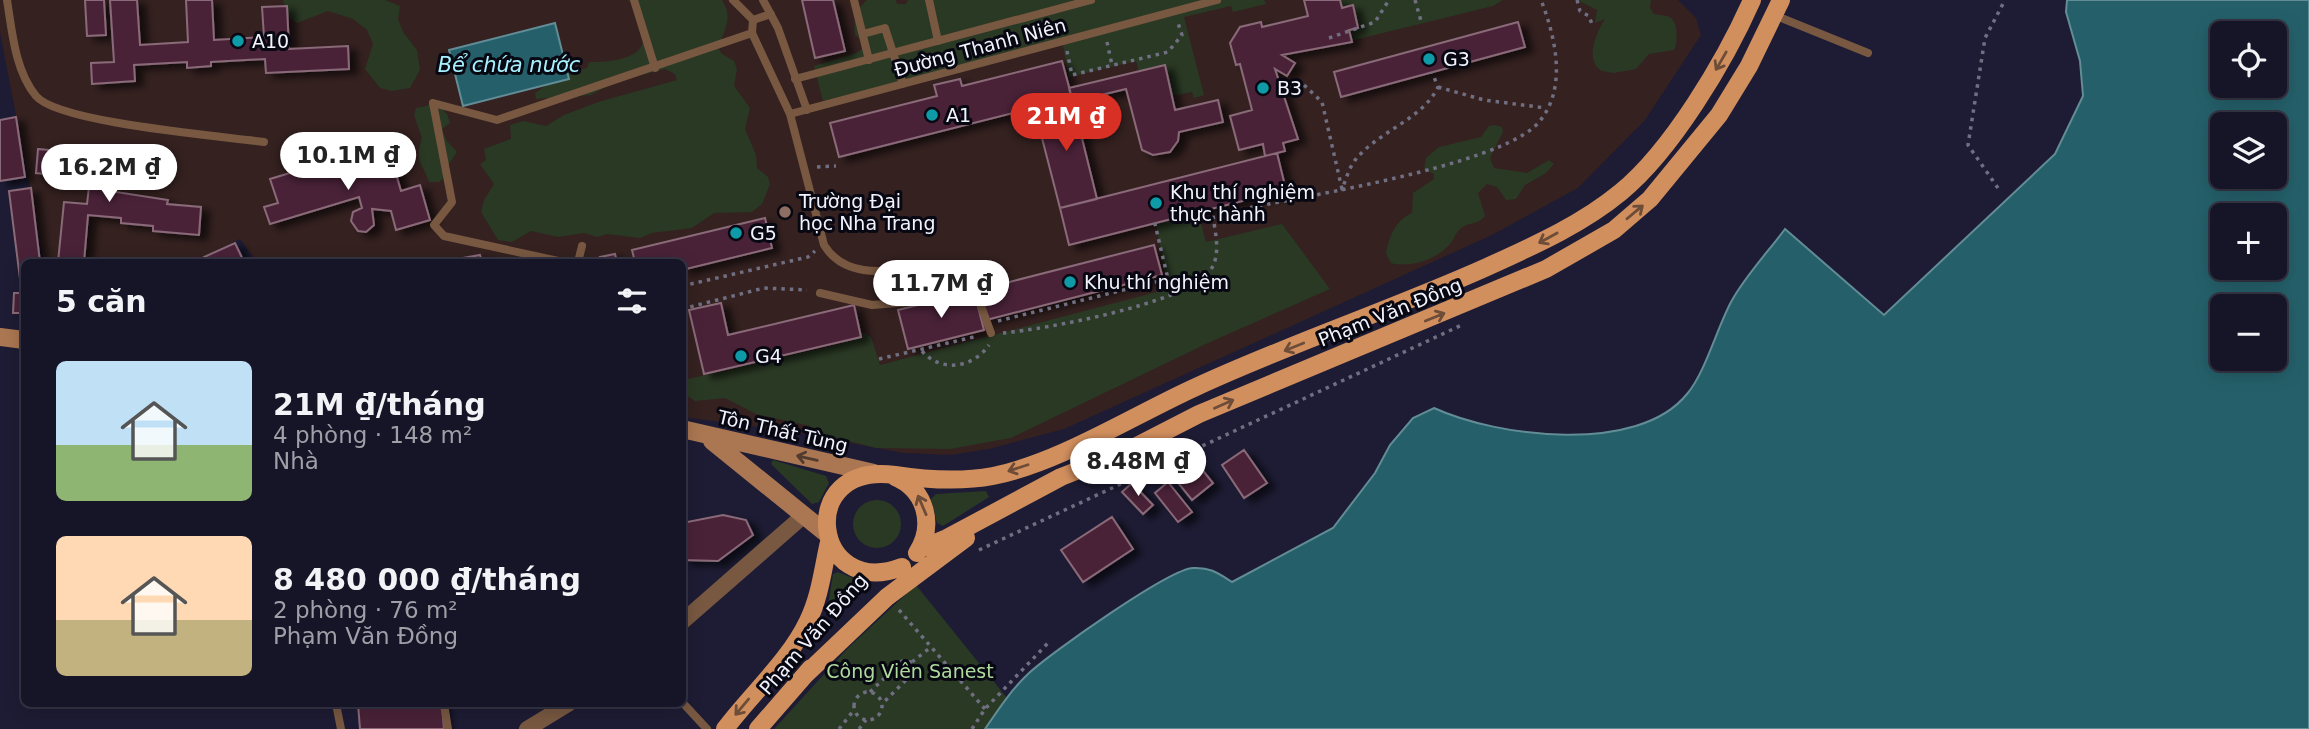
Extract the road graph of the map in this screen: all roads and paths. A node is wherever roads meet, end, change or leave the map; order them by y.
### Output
1 (7, 0) edge
2 (634, 0) edge
3 (733, 0) edge
4 (763, 0) edge
5 (854, 0) edge
6 (929, 0) edge
7 (1091, 0) edge
8 (1217, 0) edge
9 (1389, 0) edge
10 (1415, 0) edge
11 (1541, 0) edge
12 (1577, 0) edge
13 (2005, 0) edge
14 (1747, 2) edge
15 (1778, 8) edge
16 (772, 14) junction
17 (753, 20) junction
18 (1421, 21) dead end
19 (1178, 22) dead end
20 (1593, 27) dead end
21 (752, 33) junction
22 (863, 34) junction
23 (1329, 38) dead end
24 (1106, 40) dead end
25 (938, 41) junction
26 (1066, 49) dead end
27 (1868, 53) dead end
28 (891, 54) junction
29 (869, 60) junction
30 (1112, 65) junction
31 (654, 68) junction
32 (1432, 72) dead end
33 (795, 79) junction
34 (903, 84) junction
35 (1438, 86) junction
36 (1288, 88) dead end
37 (1546, 108) junction
38 (807, 110) junction
39 (790, 114) junction
40 (264, 142) dead end
41 (1998, 188) dead end
42 (1342, 189) junction
43 (1154, 220) dead end
44 (824, 245) junction
45 (582, 246) dead end
46 (549, 259) edge
47 (579, 259) edge
48 (686, 285) edge
49 (975, 287) junction
50 (820, 293) joint
51 (686, 308) edge
52 (991, 333) junction
53 (0, 337) edge
54 (21, 340) edge
55 (922, 350) junction
56 (879, 359) dead end
57 (686, 430) edge
58 (686, 431) edge
59 (1127, 451) junction
60 (881, 474) junction
61 (802, 516) junction
62 (828, 538) junction
63 (920, 549) junction
64 (902, 567) junction
65 (686, 618) edge
66 (1048, 643) dead end
67 (931, 647) dead end
68 (912, 662) junction
69 (804, 676) junction
70 (870, 692) junction
71 (882, 704) junction
72 (686, 706) edge
73 (337, 707) edge
74 (444, 707) edge
75 (563, 707) edge
76 (854, 709) junction
77 (866, 720) junction
78 (341, 729) edge
79 (448, 729) edge
80 (527, 729) edge
81 (707, 729) edge
82 (725, 729) edge
83 (758, 729) edge
84 (839, 729) edge
85 (859, 729) edge
86 (972, 729) edge

1 - 40 lane
2 - 31 lane
3 - 17 lane
4 - 16 lane
5 - 22 lane
6 - 25 lane
7 - 25 lane, Đường Thanh Niên
8 - 34 lane, Đường Thanh Niên
9 - 23 path
10 - 18 path
11 - 37 path
12 - 20 path
13 - 41 path
14 - 15 main road
14 -> 60 main road, Phạm Văn Đồng
15 - 27 lane
59 -> 15 main road, Phạm Văn Đồng
16 - 17 lane
16 - 33 lane
17 - 21 lane
19 - 30 path
21 - 31 lane
21 - 39 lane
22 - 28 lane
22 - 29 lane
24 - 30 path
25 - 28 lane, Đường Thanh Niên
26 - 30 path
28 - 29 lane, Đường Thanh Niên
28 - 34 lane
29 - 33 lane, Đường Thanh Niên
31 - 46 lane
32 - 35 path
33 - 38 lane
34 - 38 lane, Đường Thanh Niên
35 - 37 path
35 - 42 path
36 - 42 path
37 - 42 path
38 - 39 lane, Đường Thanh Niên
39 - 44 lane
42 - 52 path
43 - 52 path
44 - 48 path
44 - 49 lane
45 - 47 lane
49 - 50 lane
49 - 52 lane
50 - 51 path
52 - 55 path
52 - 55 path
53 - 54 main road
55 - 56 path
60 -> 57 main road, Tôn Thất Tùng
58 - 61 main road, Tôn Thất Tùng
59 - 63 main road, Phạm Văn Đồng
59 - 69 main road
60 - 62 main road, Phạm Văn Đồng
63 -> 60 main road
61 - 62 main road, Tôn Thất Tùng
61 - 65 street
62 - 64 main road, Phạm Văn Đồng
62 -> 82 main road, Phạm Văn Đồng
63 - 64 main road, Phạm Văn Đồng
64 - 69 main road, Phạm Văn Đồng
66 - 86 path
67 - 68 path
68 - 70 path
68 - 71 path
69 - 83 main road, Phạm Văn Đồng
70 - 71 path
70 - 76 path
71 - 77 path
72 - 81 lane
73 - 78 lane
74 - 79 lane
75 - 80 street
76 - 77 path
76 - 84 path
77 - 85 path

